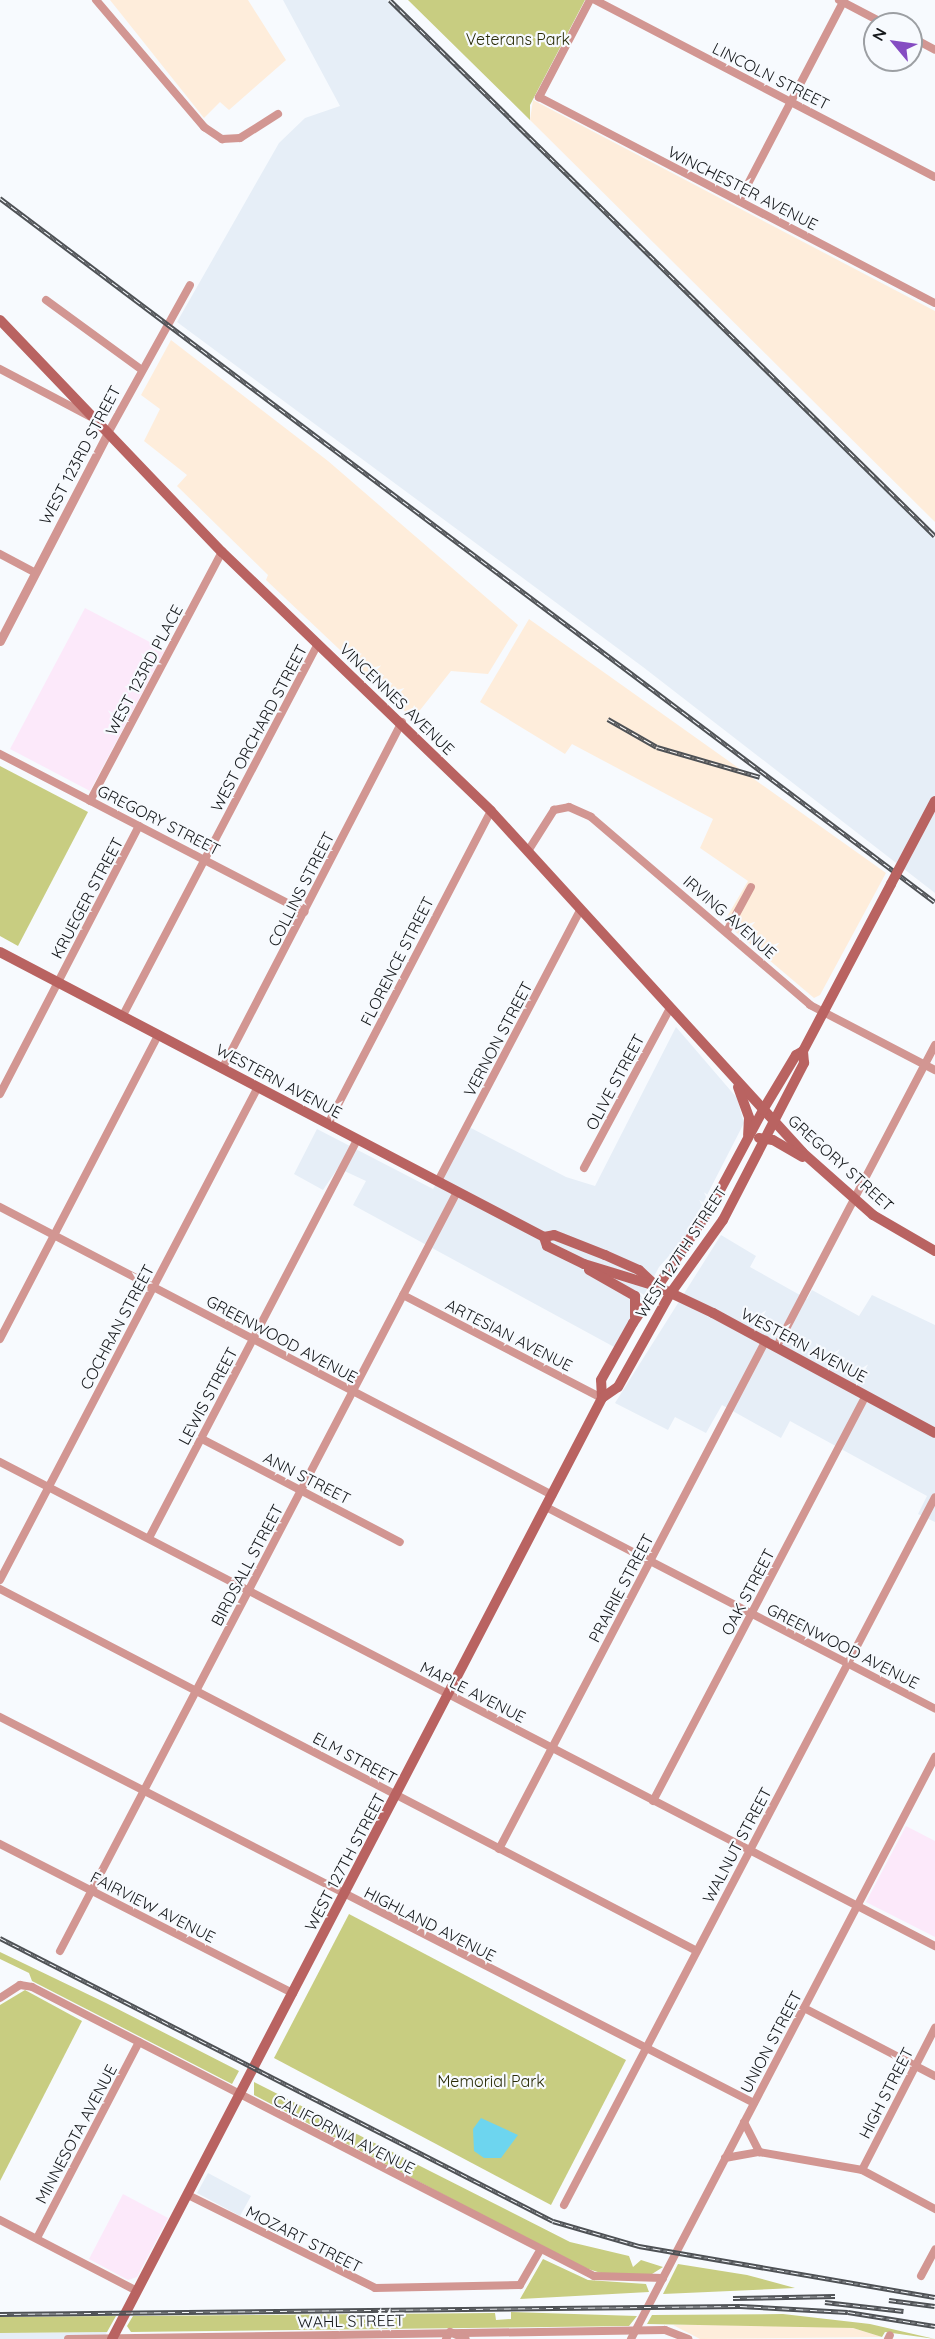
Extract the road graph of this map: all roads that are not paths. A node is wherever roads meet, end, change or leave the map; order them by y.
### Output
1 (96, 0) edge
2 (590, 0) edge
3 (595, 0) edge
4 (842, 1) edge
5 (863, 12) edge
6 (791, 102) junction
7 (278, 114) dead end
8 (935, 177) edge
9 (739, 201) junction
10 (190, 285) dead end
11 (46, 300) dead end
12 (935, 303) edge
13 (0, 320) edge
14 (0, 369) edge
15 (142, 370) junction
16 (91, 418) junction
17 (108, 434) junction
18 (222, 552) junction
19 (0, 554) edge
20 (35, 573) junction
21 (0, 641) edge
22 (318, 644) junction
23 (402, 722) junction
24 (0, 754) edge
25 (90, 801) junction
26 (935, 801) edge
27 (491, 811) junction
28 (140, 826) junction
29 (528, 851) junction
30 (205, 860) junction
31 (751, 887) dead end
32 (581, 909) junction
33 (305, 912) junction
34 (727, 931) junction
35 (0, 952) edge
36 (58, 983) junction
37 (670, 1008) junction
38 (824, 1013) junction
39 (122, 1017) junction
40 (158, 1035) junction
41 (935, 1045) edge
42 (803, 1051) junction
43 (925, 1065) junction
44 (222, 1069) junction
45 (935, 1070) edge
46 (734, 1078) junction
47 (258, 1088) junction
48 (0, 1094) edge
49 (763, 1110) junction
50 (773, 1120) junction
51 (328, 1124) junction
52 (748, 1138) junction
53 (765, 1138) junction
54 (358, 1139) junction
55 (815, 1164) junction
56 (584, 1168) dead end
57 (438, 1181) junction
58 (458, 1192) junction
59 (854, 1200) junction
60 (0, 1207) edge
61 (53, 1235) junction
62 (544, 1237) junction
63 (935, 1251) edge
64 (584, 1264) junction
65 (656, 1286) junction
66 (153, 1287) junction
67 (670, 1294) junction
68 (403, 1295) junction
69 (633, 1323) junction
70 (0, 1339) edge
71 (253, 1339) junction
72 (766, 1340) junction
73 (777, 1346) junction
74 (353, 1391) junction
75 (866, 1395) junction
76 (602, 1398) junction
77 (935, 1433) edge
78 (202, 1439) junction
79 (0, 1462) edge
80 (48, 1487) junction
81 (301, 1490) junction
82 (552, 1495) junction
83 (935, 1497) edge
84 (546, 1507) junction
85 (149, 1538) junction
86 (400, 1542) dead end
87 (650, 1561) junction
88 (0, 1580) edge
89 (0, 1589) edge
90 (249, 1591) junction
91 (752, 1614) junction
92 (848, 1664) junction
93 (197, 1691) junction
94 (449, 1695) junction
95 (935, 1709) edge
96 (0, 1717) edge
97 (552, 1749) junction
98 (935, 1756) edge
99 (144, 1792) junction
100 (397, 1796) junction
101 (653, 1801) junction
102 (0, 1844) edge
103 (499, 1849) junction
104 (750, 1850) junction
105 (92, 1891) junction
106 (345, 1896) junction
107 (857, 1906) junction
108 (935, 1946) edge
109 (60, 1951) dead end
110 (697, 1951) junction
111 (294, 1994) junction
112 (0, 1998) edge
113 (804, 2008) junction
114 (935, 2028) edge
115 (139, 2042) junction
116 (646, 2049) junction
117 (916, 2066) junction
118 (935, 2076) edge
119 (240, 2095) junction
120 (754, 2103) junction
121 (744, 2122) junction
122 (759, 2152) junction
123 (725, 2158) junction
124 (862, 2170) junction
125 (188, 2194) junction
126 (564, 2205) dead end
127 (935, 2209) edge
128 (0, 2220) edge
129 (37, 2238) junction
130 (935, 2250) edge
131 (540, 2251) junction
132 (921, 2276) dead end
133 (663, 2278) junction
134 (138, 2291) junction
135 (633, 2335) edge
136 (448, 2336) edge
137 (243, 2337) edge
138 (68, 2339) edge
139 (113, 2339) edge
140 (466, 2339) edge
141 (688, 2339) edge

1 - 7 street
2 - 9 street, WINCHESTER AVENUE
3 - 6 street, LINCOLN STREET
4 - 5 street
4 - 6 street
6 - 8 street, LINCOLN STREET
6 - 9 street
9 - 12 street, WINCHESTER AVENUE
10 - 15 street, WEST 123RD STREET
11 - 15 street
13 - 16 main road, VINCENNES AVENUE
14 - 16 street
15 - 17 street, WEST 123RD STREET
16 - 17 main road, VINCENNES AVENUE
17 - 18 main road, VINCENNES AVENUE
17 - 20 street, WEST 123RD STREET
18 - 22 main road, VINCENNES AVENUE
18 - 25 street, WEST 123RD PLACE
19 - 20 street
20 - 21 street, WEST 123RD STREET
22 - 23 main road, VINCENNES AVENUE
22 - 30 street, WEST ORCHARD STREET
23 - 27 main road, VINCENNES AVENUE
23 - 33 street, COLLINS STREET
24 - 25 street, GREGORY STREET
25 - 28 street, GREGORY STREET
26 - 38 main road, WEST 127TH STREET, bridge
27 - 29 main road, VINCENNES AVENUE
27 - 51 street, FLORENCE STREET
28 - 30 street, GREGORY STREET
28 - 36 street, KRUEGER STREET
29 - 32 main road, VINCENNES AVENUE
29 - 34 street, IRVING AVENUE
30 - 33 street, GREGORY STREET
30 - 39 street, WEST ORCHARD STREET
31 - 34 street
32 - 37 main road, VINCENNES AVENUE
32 - 57 street, VERNON STREET
33 - 44 street, COLLINS STREET
34 - 38 street, IRVING AVENUE
35 - 36 main road, WESTERN AVENUE
36 - 39 main road, WESTERN AVENUE
36 - 48 street
37 - 46 main road, VINCENNES AVENUE
37 - 56 street, OLIVE STREET
38 - 42 main road, WEST 127TH STREET
38 - 43 street, IRVING AVENUE
39 - 40 main road, WESTERN AVENUE
40 - 44 main road, WESTERN AVENUE
40 - 61 street
41 - 43 street
42 - 49 main road, WEST 127TH STREET
42 - 50 main road, WEST 127TH STREET
43 - 45 street, IRVING AVENUE
43 - 59 street
44 - 47 main road, WESTERN AVENUE
46 - 49 main road, VINCENNES AVENUE
46 - 52 main road
47 - 51 main road, WESTERN AVENUE
47 - 66 street, COCHRAN STREET
49 - 50 main road, GREGORY STREET
49 - 52 main road, WEST 127TH STREET
50 - 53 main road, WEST 127TH STREET
50 - 55 main road, GREGORY STREET
51 - 54 main road, WESTERN AVENUE
52 - 53 main road
52 - 65 main road, WEST 127TH STREET
53 - 55 main road
53 - 67 main road, WEST 127TH STREET
54 - 57 main road, WESTERN AVENUE
54 - 71 street, LEWIS STREET
55 - 59 main road, GREGORY STREET
57 - 58 main road, WESTERN AVENUE
58 - 62 main road, WESTERN AVENUE
58 - 68 street, BIRDSALL STREET
59 - 63 main road, GREGORY STREET
59 - 73 street
60 - 61 street, GREENWOOD AVENUE
61 - 66 street, GREENWOOD AVENUE
61 - 70 street
62 - 64 main road, WESTERN AVENUE
62 - 65 main road, WESTERN AVENUE
64 - 65 main road, WESTERN AVENUE
64 - 69 main road
65 - 67 main road, WESTERN AVENUE
65 - 69 main road, WEST 127TH STREET
66 - 71 street, GREENWOOD AVENUE
66 - 80 street, COCHRAN STREET
67 - 72 main road, WESTERN AVENUE
67 - 76 main road, WEST 127TH STREET
68 - 74 street, BIRDSALL STREET
68 - 76 street, ARTESIAN AVENUE
69 - 76 main road, WEST 127TH STREET
71 - 74 street, GREENWOOD AVENUE
71 - 78 street, LEWIS STREET
72 - 73 main road, WESTERN AVENUE
72 - 87 street, PRAIRIE STREET
73 - 75 main road, WESTERN AVENUE
74 - 81 street, BIRDSALL STREET
74 - 82 street, GREENWOOD AVENUE
75 - 77 main road, WESTERN AVENUE
75 - 91 street, OAK STREET
76 - 82 main road, WEST 127TH STREET
78 - 81 street, ANN STREET
78 - 85 street, LEWIS STREET
79 - 80 street, MAPLE AVENUE
80 - 85 street, MAPLE AVENUE
80 - 88 street, COCHRAN STREET
81 - 86 street, ANN STREET
81 - 90 street, BIRDSALL STREET
82 - 84 main road, WEST 127TH STREET
83 - 92 street, WALNUT STREET
84 - 87 street, GREENWOOD AVENUE
84 - 94 main road, WEST 127TH STREET
85 - 90 street, MAPLE AVENUE
87 - 91 street, GREENWOOD AVENUE
87 - 97 street, PRAIRIE STREET
89 - 93 street, ELM STREET
90 - 93 street, BIRDSALL STREET
90 - 94 street, MAPLE AVENUE
91 - 92 street, GREENWOOD AVENUE
91 - 101 street, OAK STREET
92 - 95 street, GREENWOOD AVENUE
92 - 104 street, WALNUT STREET
93 - 99 street, BIRDSALL STREET
93 - 100 street, ELM STREET
94 - 97 street, MAPLE AVENUE
94 - 100 main road, WEST 127TH STREET
96 - 99 street, HIGHLAND AVENUE
97 - 101 street, MAPLE AVENUE
97 - 103 street, PRAIRIE STREET
98 - 107 street, UNION STREET
99 - 105 street, BIRDSALL STREET
99 - 106 street, HIGHLAND AVENUE
100 - 103 street, ELM STREET
100 - 106 main road, WEST 127TH STREET
101 - 104 street, MAPLE AVENUE
102 - 105 street, FAIRVIEW AVENUE
103 - 110 street, ELM STREET
104 - 107 street, MAPLE AVENUE
104 - 110 street, WALNUT STREET
105 - 109 street, BIRDSALL STREET
105 - 111 street, FAIRVIEW AVENUE
106 - 111 main road, WEST 127TH STREET
106 - 116 street, HIGHLAND AVENUE
107 - 108 street, MAPLE AVENUE
107 - 113 street, UNION STREET
110 - 116 street, WALNUT STREET
111 - 119 main road, WEST 127TH STREET
112 - 115 street, CALIFORNIA AVENUE
113 - 117 street
113 - 120 street, UNION STREET
114 - 117 street, HIGH STREET
115 - 119 street, CALIFORNIA AVENUE
115 - 129 street, MINNESOTA AVENUE
116 - 120 street, HIGHLAND AVENUE
116 - 126 street, WALNUT STREET
117 - 118 street
117 - 124 street, HIGH STREET
119 - 125 main road, WEST 127TH STREET
119 - 131 street, CALIFORNIA AVENUE
120 - 121 street, UNION STREET
121 - 122 street
121 - 123 street, UNION STREET
122 - 123 street
122 - 124 street
123 - 133 street, UNION STREET
124 - 127 street
125 - 131 street, MOZART STREET
125 - 134 main road, WEST 127TH STREET
128 - 129 street
129 - 134 street
130 - 132 street
131 - 133 street, CALIFORNIA AVENUE
133 - 135 street, UNION STREET
134 - 139 main road, WEST 127TH STREET
135 - 136 street, WAHL STREET
135 - 141 street
136 - 137 street, WAHL STREET
136 - 140 street
137 - 139 street, WAHL STREET
138 - 139 street, WAHL STREET

